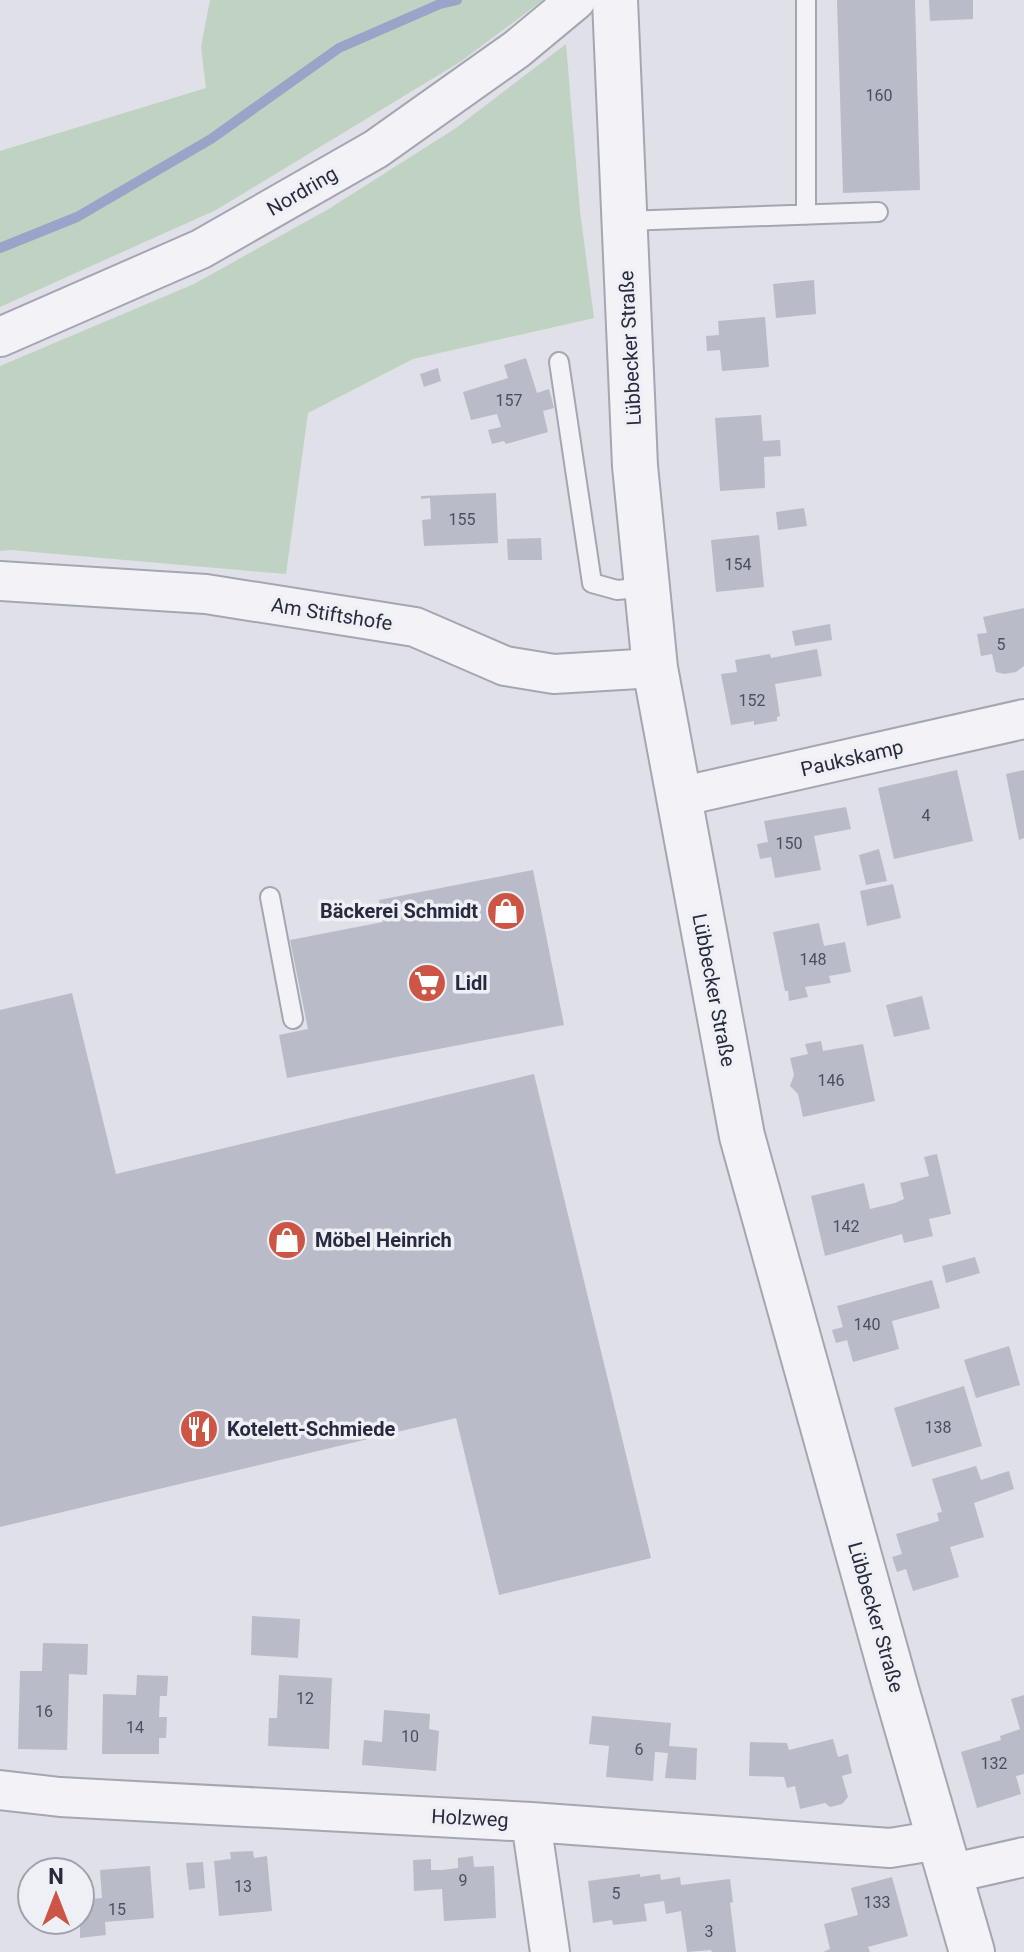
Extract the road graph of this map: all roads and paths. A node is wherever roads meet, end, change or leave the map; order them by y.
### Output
1 (576, 0) edge
2 (806, 0) edge
3 (616, 11) edge
4 (878, 212) dead end
5 (806, 215) junction
6 (623, 221) junction
7 (0, 337) edge
8 (559, 362) dead end
9 (0, 581) edge
10 (646, 587) junction
11 (655, 668) junction
12 (1024, 719) edge
13 (679, 797) junction
14 (270, 897) dead end
15 (293, 1019) dead end
16 (0, 1790) edge
17 (531, 1822) junction
18 (944, 1857) junction
19 (1024, 1857) edge
20 (550, 1952) edge
21 (972, 1952) edge

1 - 7 street, Nordring
2 - 5 lane
3 - 6 street, Lübbecker Straße
4 - 5 lane
5 - 6 lane
6 - 10 street, Lübbecker Straße
8 - 10 lane
9 - 11 street, Am Stiftshofe
10 - 11 street, Lübbecker Straße
11 - 13 street, Lübbecker Straße
12 - 13 street, Paukskamp
13 - 18 street, Lübbecker Straße
14 - 15 lane
16 - 17 street, Holzweg
17 - 18 street, Holzweg
17 - 20 street
18 - 19 street, Holzweg
18 - 21 street, Lübbecker Straße

